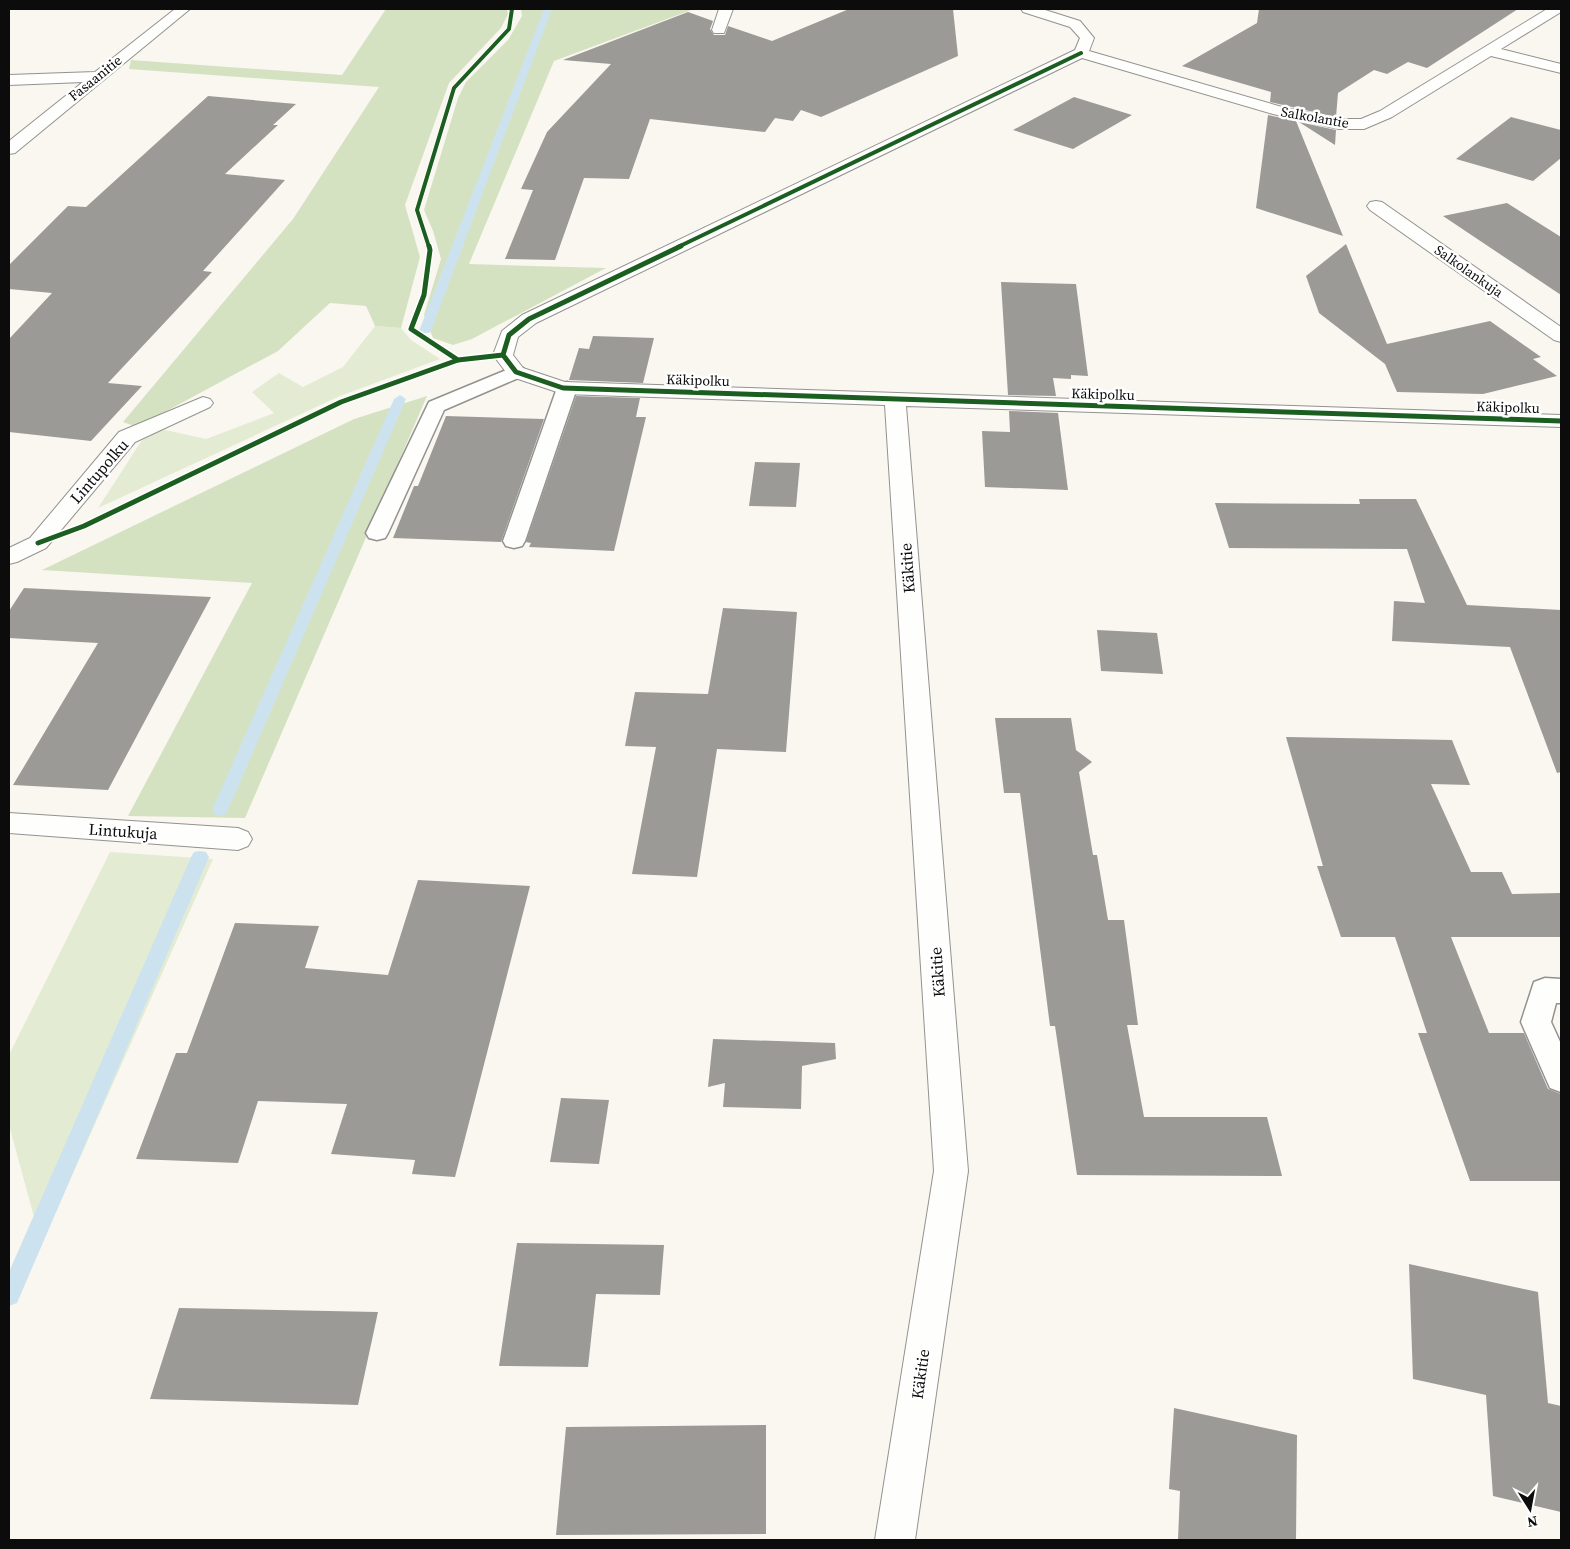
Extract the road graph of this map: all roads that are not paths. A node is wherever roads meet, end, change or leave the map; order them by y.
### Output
1 (183, 9) edge
2 (726, 9) edge
3 (1028, 9) edge
4 (1556, 9) edge
5 (720, 30) dead end
6 (1491, 51) junction
7 (1080, 53) junction
8 (1561, 69) edge
9 (96, 77) junction
10 (9, 80) edge
11 (9, 148) edge
12 (1376, 206) dead end
13 (1561, 336) edge
14 (516, 372) junction
15 (568, 388) junction
16 (895, 400) junction
17 (203, 403) dead end
18 (1561, 421) edge
19 (378, 533) dead end
20 (514, 541) dead end
21 (9, 557) edge
22 (9, 823) edge
23 (238, 839) dead end
24 (1561, 990) edge
25 (1561, 1079) edge
26 (895, 1540) edge

1 - 9 street, Fasaanitie
2 - 5 street
3 - 7 street
4 - 6 street, Salkolantie
6 - 7 street, Salkolantie
6 - 8 street
7 - 14 street
9 - 10 street
9 - 11 street, Fasaanitie
12 - 13 street, Salkolankuja
14 - 15 street, Käkipolku
14 - 19 lane
15 - 16 street, Käkipolku
15 - 20 lane
16 - 18 street, Käkipolku
16 - 26 street, Käkitie
17 - 21 street, Lintupolku
22 - 23 street, Lintukuja
24 - 25 lane

